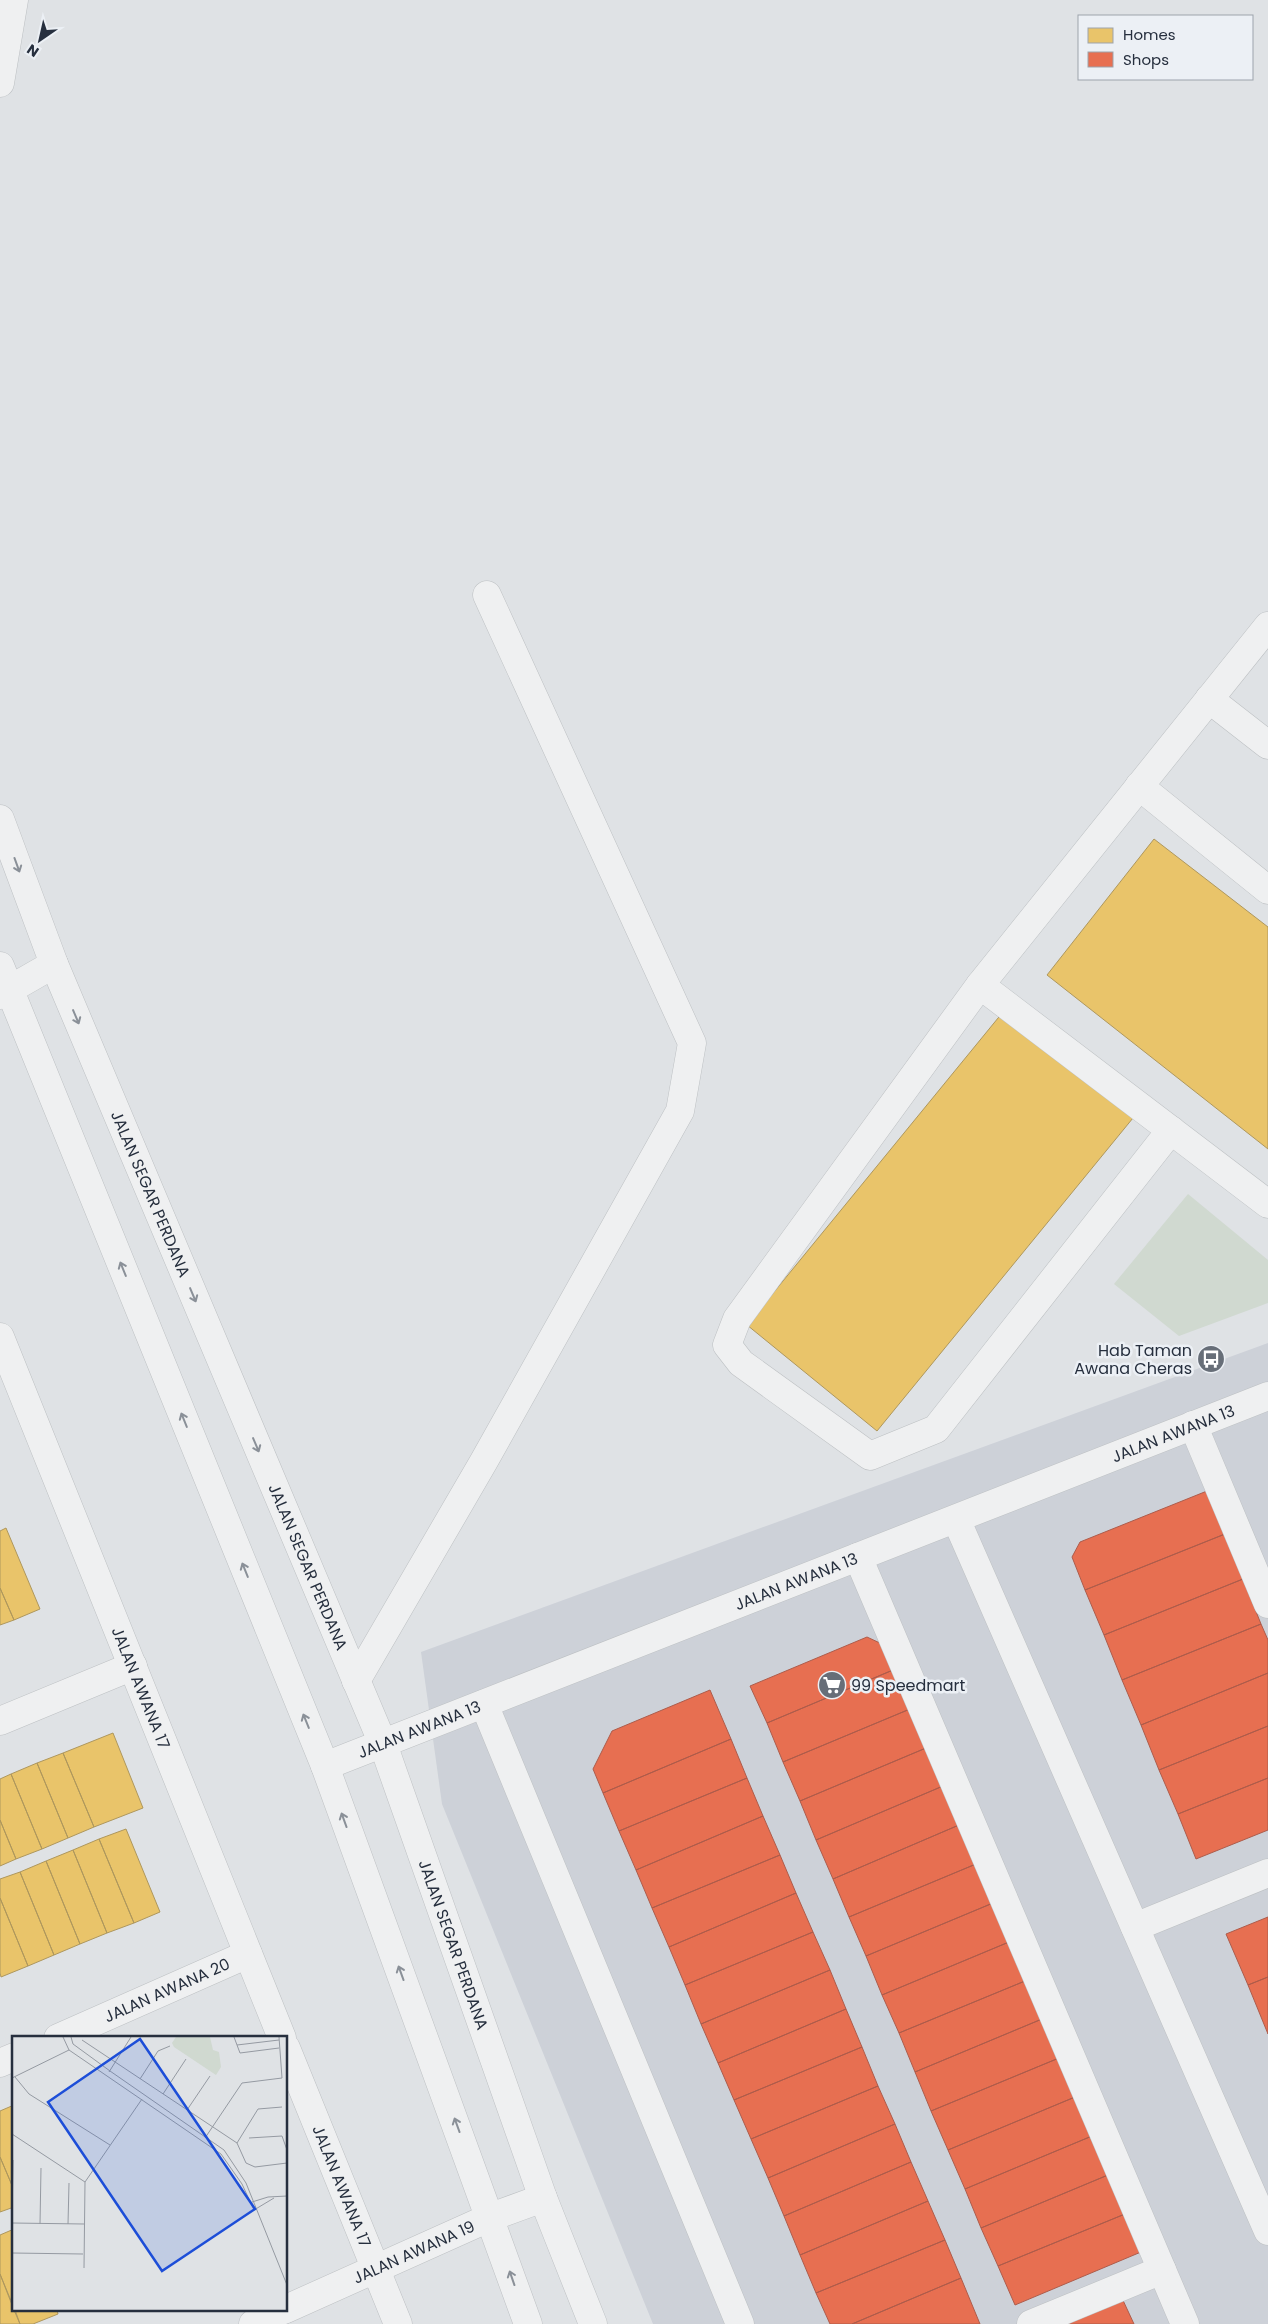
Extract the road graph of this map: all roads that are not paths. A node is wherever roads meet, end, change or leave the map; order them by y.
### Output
1 (14, 0) edge
2 (0, 83) edge
3 (487, 595) dead end
4 (1268, 626) edge
5 (1209, 699) junction
6 (1268, 745) edge
7 (1139, 786) junction
8 (0, 820) edge
9 (1268, 890) edge
10 (54, 964) junction
11 (3, 984) edge
12 (980, 985) junction
13 (1171, 1130) junction
14 (1268, 1204) edge
15 (0, 1337) edge
16 (6, 1366) edge
17 (1268, 1396) edge
18 (1193, 1425) junction
19 (956, 1519) junction
20 (858, 1557) junction
21 (1268, 1604) edge
22 (133, 1666) junction
23 (356, 1680) junction
24 (484, 1704) junction
25 (0, 1721) edge
26 (382, 1744) junction
27 (324, 1766) junction
28 (1268, 1874) edge
29 (1135, 1927) junction
30 (248, 1954) junction
31 (63, 2036) edge
32 (281, 2036) edge
33 (288, 2053) edge
34 (12, 2058) edge
35 (0, 2063) edge
36 (542, 2198) junction
37 (491, 2217) junction
38 (1268, 2231) edge
39 (375, 2269) junction
40 (1162, 2270) junction
41 (288, 2309) edge
42 (280, 2312) edge
43 (253, 2324) edge
44 (398, 2324) edge
45 (528, 2324) edge
46 (593, 2324) edge
47 (740, 2324) edge
48 (1031, 2324) edge
49 (1186, 2324) edge

1 - 2 street
3 - 23 street
4 - 5 street
5 - 6 street
5 - 7 street
7 - 9 street
7 - 12 street
8 -> 10 street, JALAN SEGAR PERDANA
10 - 11 street
10 -> 23 street, JALAN SEGAR PERDANA
27 -> 11 street
12 - 13 street
12 - 13 street
13 - 14 street
15 - 16 street, JALAN AWANA 17
16 - 22 street, JALAN AWANA 17
17 - 18 street, JALAN AWANA 13
18 - 19 street, JALAN AWANA 13
18 - 21 street
19 - 20 street, JALAN AWANA 13
19 - 29 street
20 - 24 street, JALAN AWANA 13
20 - 40 street
22 - 25 street
22 - 30 street, JALAN AWANA 17
23 - 26 street, JALAN SEGAR PERDANA
24 - 26 street, JALAN AWANA 13
24 - 47 street
26 - 27 street, JALAN AWANA 13
26 - 36 street, JALAN SEGAR PERDANA
37 -> 27 street
28 - 29 street
29 - 38 street
30 - 31 street, JALAN AWANA 20
30 - 32 street, JALAN AWANA 17
33 - 39 street, JALAN AWANA 17
34 - 35 street
36 - 37 street, JALAN AWANA 19
36 - 46 street, JALAN SEGAR PERDANA
37 - 39 street, JALAN AWANA 19
45 -> 37 street
39 - 41 street, JALAN AWANA 19
39 - 44 street, JALAN AWANA 17
40 - 48 street
40 - 49 street
42 - 43 street, JALAN AWANA 19

